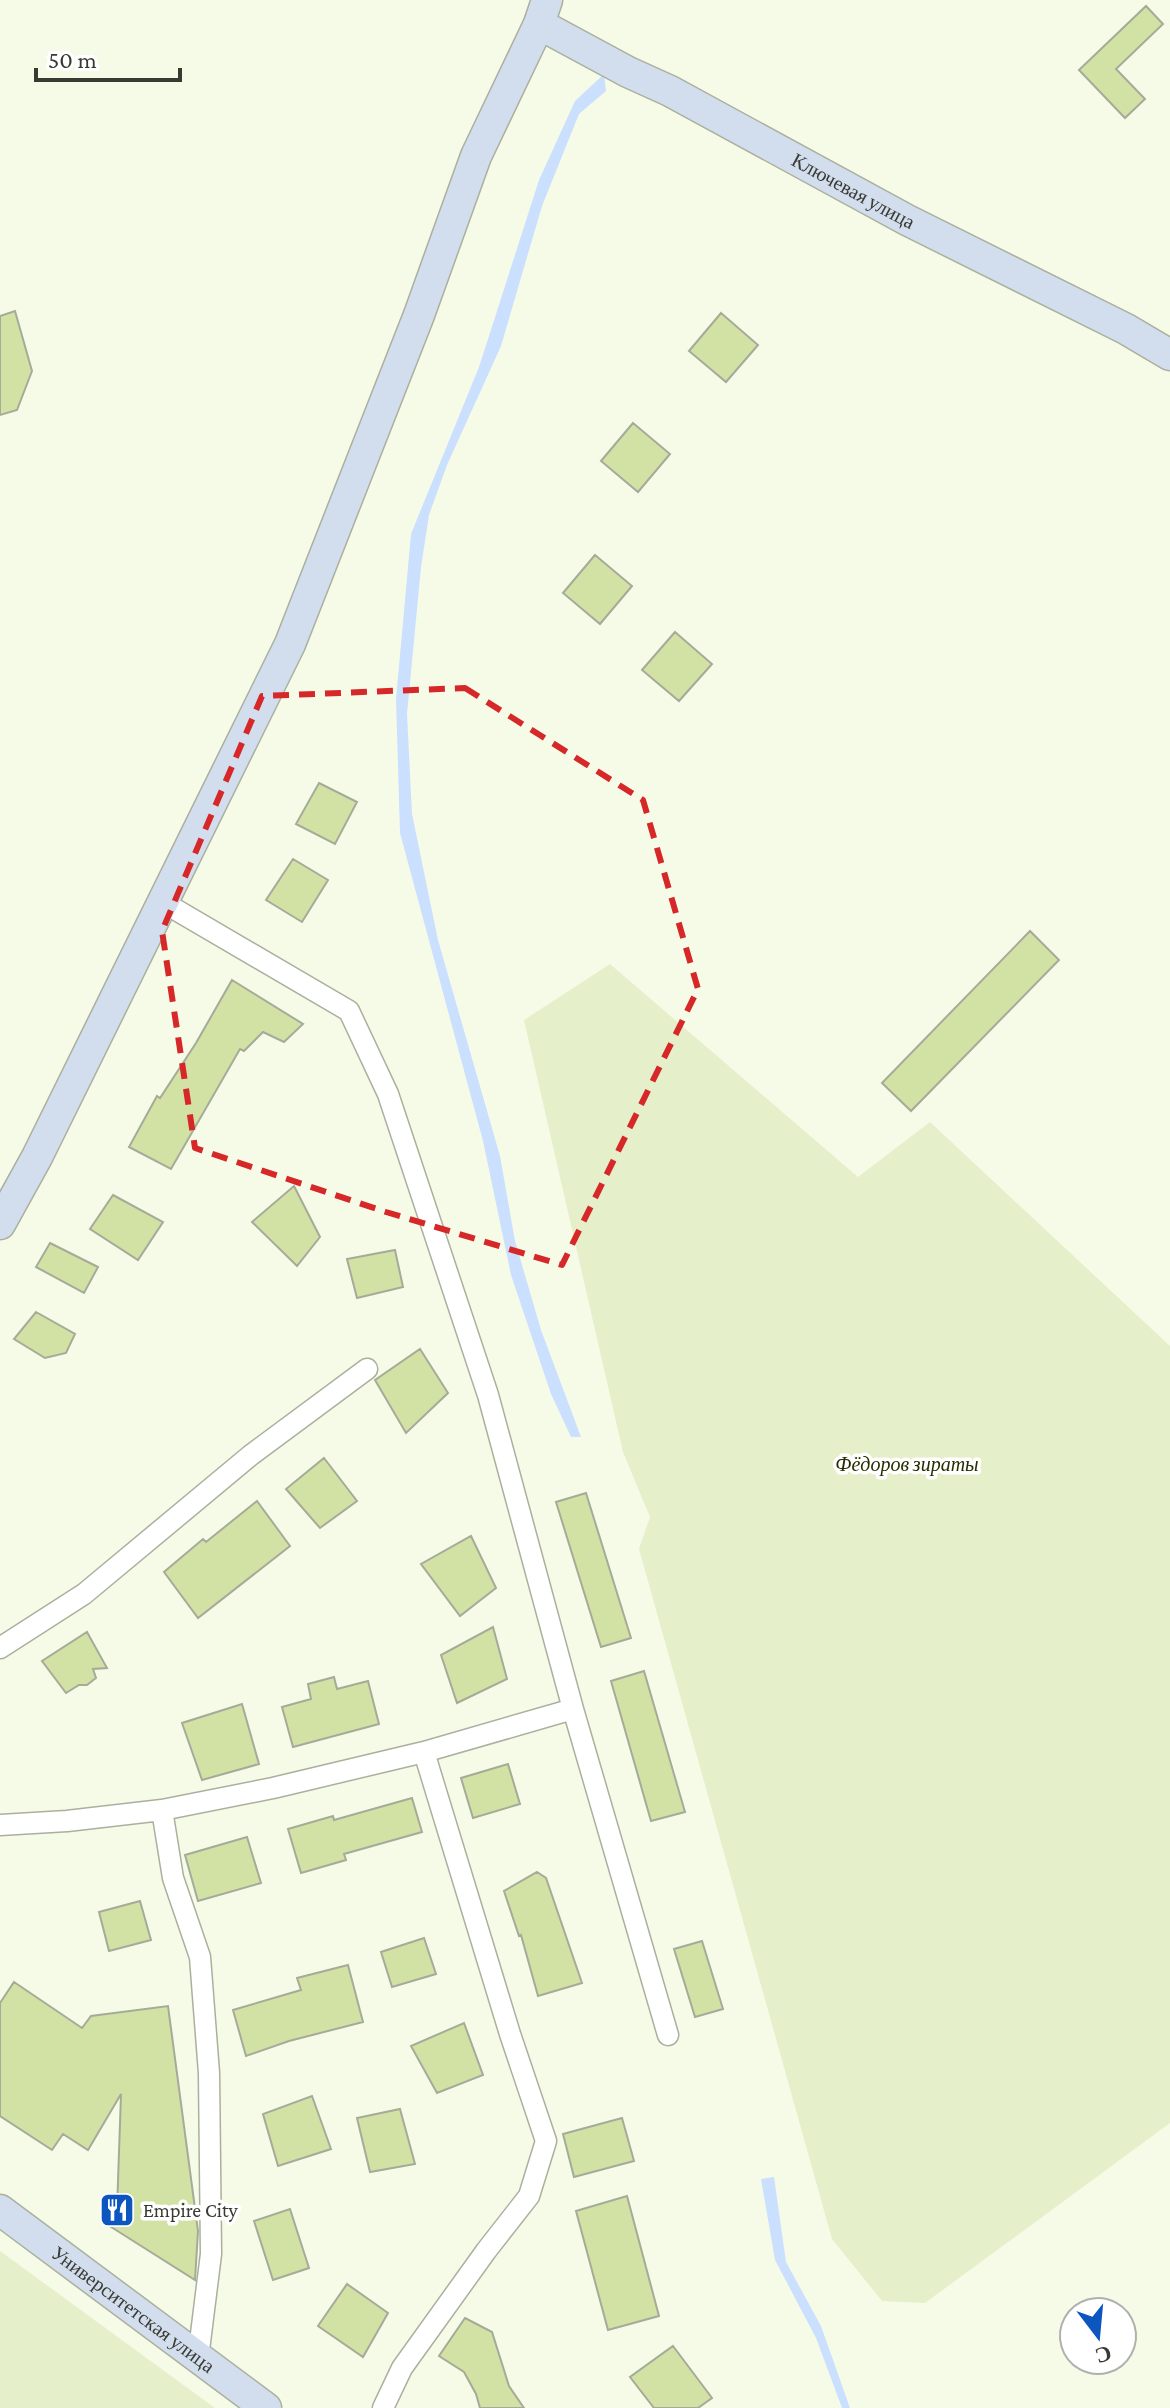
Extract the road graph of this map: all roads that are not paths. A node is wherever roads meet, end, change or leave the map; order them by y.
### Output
1 (543, 12) edge
2 (1170, 355) edge
3 (161, 901) junction
4 (0, 1224) edge
5 (367, 1369) dead end
6 (0, 1648) edge
7 (573, 1709) junction
8 (424, 1752) junction
9 (162, 1810) junction
10 (0, 1825) edge
11 (668, 2035) dead end
12 (0, 2210) edge
13 (198, 2358) junction
14 (266, 2408) edge
15 (383, 2408) edge

1 - 2 street, Ключевая улица
1 - 3 street
3 - 4 street
3 - 7 street
5 - 6 street
7 - 8 street
7 - 11 street
8 - 9 street
8 - 15 street
9 - 10 street
9 - 13 street
12 - 13 street, Университетская улица
13 - 14 street, Университетская улица

